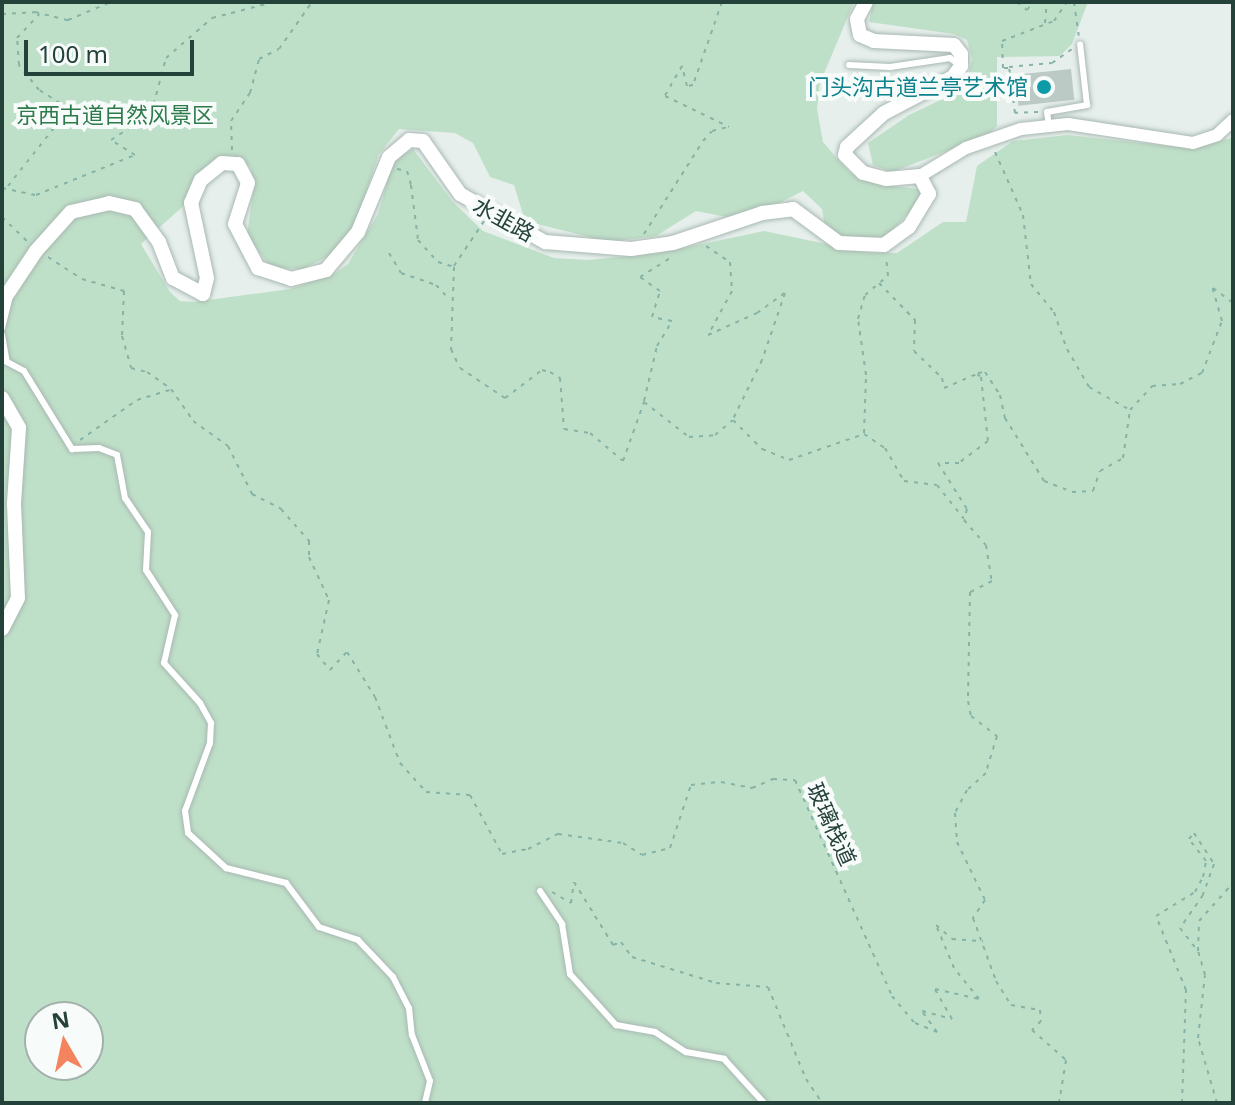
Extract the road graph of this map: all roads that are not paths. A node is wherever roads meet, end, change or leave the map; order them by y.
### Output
1 (866, 2) edge
2 (1080, 44) road end
3 (849, 65) dead end
4 (961, 66) junction
5 (1233, 120) edge
6 (1049, 126) junction
7 (920, 176) junction
8 (13, 285) junction
9 (2, 302) edge
10 (2, 328) edge
11 (2, 335) edge
12 (2, 398) edge
13 (2, 629) edge
14 (543, 890) road end
15 (425, 1103) edge
16 (764, 1103) edge

1 - 4 street
2 - 6 lane
3 - 4 lane
4 - 7 street
5 - 6 street
6 - 7 street
7 - 8 street, 水韭路
8 - 9 street
8 - 10 lane
11 - 15 lane
12 - 13 street
14 - 16 lane

